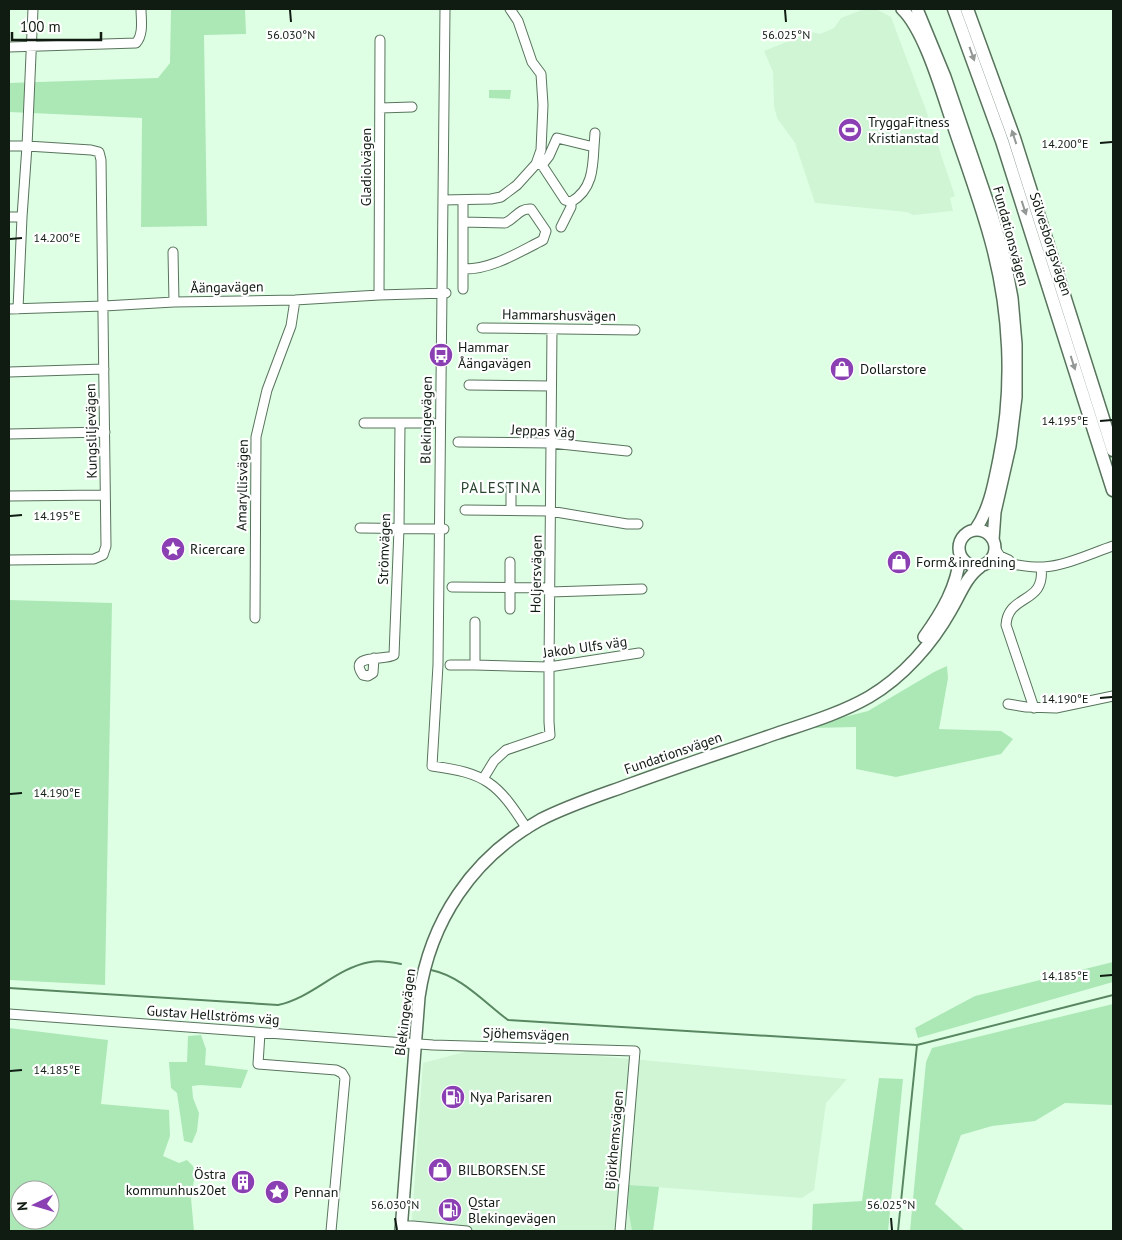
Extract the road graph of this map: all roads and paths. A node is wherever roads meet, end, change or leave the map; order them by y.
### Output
1 (33, 9) edge
2 (141, 9) edge
3 (445, 9) edge
4 (449, 9) edge
5 (510, 9) edge
6 (902, 9) edge
7 (917, 9) edge
8 (954, 9) edge
9 (968, 9) edge
10 (380, 40) dead end
11 (31, 46) junction
12 (9, 47) edge
13 (412, 107) dead end
14 (380, 108) junction
15 (595, 133) dead end
16 (9, 146) edge
17 (27, 146) junction
18 (594, 147) junction
19 (539, 164) junction
20 (445, 200) junction
21 (463, 200) junction
22 (571, 202) junction
23 (9, 217) edge
24 (22, 217) junction
25 (463, 222) junction
26 (561, 227) dead end
27 (173, 252) dead end
28 (463, 269) junction
29 (463, 289) dead end
30 (444, 293) junction
31 (379, 294) junction
32 (296, 300) junction
33 (174, 302) junction
34 (104, 306) junction
35 (9, 309) edge
36 (18, 309) junction
37 (482, 328) dead end
38 (552, 329) junction
39 (635, 330) dead end
40 (104, 369) junction
41 (9, 372) edge
42 (469, 385) dead end
43 (551, 386) junction
44 (364, 423) dead end
45 (433, 423) dead end
46 (400, 424) junction
47 (105, 432) junction
48 (9, 434) edge
49 (458, 442) dead end
50 (551, 443) junction
51 (1113, 450) edge
52 (626, 451) dead end
53 (511, 487) dead end
54 (1113, 490) edge
55 (106, 495) junction
56 (9, 496) edge
57 (465, 510) dead end
58 (511, 510) junction
59 (550, 511) junction
60 (638, 524) dead end
61 (360, 528) dead end
62 (399, 529) junction
63 (442, 529) junction
64 (975, 530) junction
65 (994, 545) junction
66 (1113, 546) edge
67 (960, 556) junction
68 (9, 560) edge
69 (510, 562) dead end
70 (1018, 564) junction
71 (984, 565) junction
72 (1041, 567) junction
73 (452, 587) dead end
74 (510, 587) junction
75 (642, 588) dead end
76 (550, 590) junction
77 (510, 610) dead end
78 (255, 618) dead end
79 (476, 622) dead end
80 (639, 653) dead end
81 (374, 658) dead end
82 (450, 665) dead end
83 (475, 665) junction
84 (549, 667) junction
85 (1113, 696) edge
86 (1008, 704) dead end
87 (1034, 708) junction
88 (832, 714) junction
89 (483, 779) junction
90 (527, 828) junction
91 (9, 1014) edge
92 (260, 1033) junction
93 (416, 1044) junction
94 (635, 1051) joint
95 (401, 1229) edge
96 (331, 1231) edge
97 (467, 1231) edge
98 (620, 1231) edge

1 - 11 street
2 - 11 street
3 - 20 street, Blekingevägen
4 - 20 street, Blekingevägen
5 - 19 street
6 - 64 main road, Fundationsvägen
7 - 65 main road, Fundationsvägen
8 -> 54 highway, Sölvesborgsvägen
51 -> 9 highway, Sölvesborgsvägen
10 - 14 street, Gladiolvägen
11 - 12 street
11 - 17 street
13 - 14 street
14 - 31 street, Gladiolvägen
15 - 18 street
16 - 17 street
17 - 24 street
17 - 34 street, Kungsliljevägen
18 - 19 street
18 - 22 street
19 - 21 street
19 - 22 street
20 - 21 street
20 - 30 street, Blekingevägen
21 - 25 street
22 - 26 street
23 - 24 street
24 - 36 street
25 - 28 street
25 - 28 street
27 - 33 street
28 - 29 street
30 - 31 street, Åängavägen
30 - 63 street, Blekingevägen
31 - 32 street, Åängavägen
32 - 33 street, Åängavägen
32 - 78 street, Amaryllisvägen
33 - 34 street, Åängavägen
34 - 36 street, Åängavägen
34 - 40 street, Kungsliljevägen
35 - 36 street, Åängavägen
37 - 38 street, Hammarshusvägen
38 - 39 street, Hammarshusvägen
38 - 43 street, Holjersvägen
40 - 41 street
40 - 47 street, Kungsliljevägen
42 - 43 street
43 - 50 street, Holjersvägen
44 - 46 street
45 - 46 street
46 - 62 street, Strömvägen
47 - 48 street
47 - 55 street, Kungsliljevägen
49 - 50 street, Jeppas väg
50 - 52 street, Jeppas väg
50 - 59 street, Holjersvägen
53 - 58 street
55 - 56 street
55 - 68 street, Kungsliljevägen
57 - 58 street
58 - 59 street
59 - 60 street
59 - 76 street, Holjersvägen
61 - 62 street
62 - 63 street
62 - 81 street, Strömvägen
63 - 89 street, Blekingevägen
64 - 65 main road
64 - 67 main road
65 - 70 street
65 - 71 main road
66 - 72 street
67 - 71 main road
67 - 88 main road, Fundationsvägen
69 - 74 street
70 - 71 street
70 - 72 street
71 - 88 main road, Fundationsvägen
72 - 87 street
73 - 74 street
74 - 76 street
74 - 77 street
75 - 76 street
76 - 84 street, Holjersvägen
79 - 83 street
80 - 84 street, Jakob Ulfs väg
82 - 83 street, Jakob Ulfs väg
83 - 84 street, Jakob Ulfs väg
84 - 89 street, Holjersvägen
85 - 87 street
86 - 87 street
88 - 90 main road, Fundationsvägen
89 - 90 street, Blekingevägen
90 - 93 main road, Blekingevägen
91 - 92 street, Gustav Hellströms väg
92 - 93 street, Gustav Hellströms väg
92 - 96 street
93 - 94 street, Sjöhemsvägen
93 - 95 main road, Blekingevägen
94 - 98 street, Björkhemsvägen
95 - 97 street

